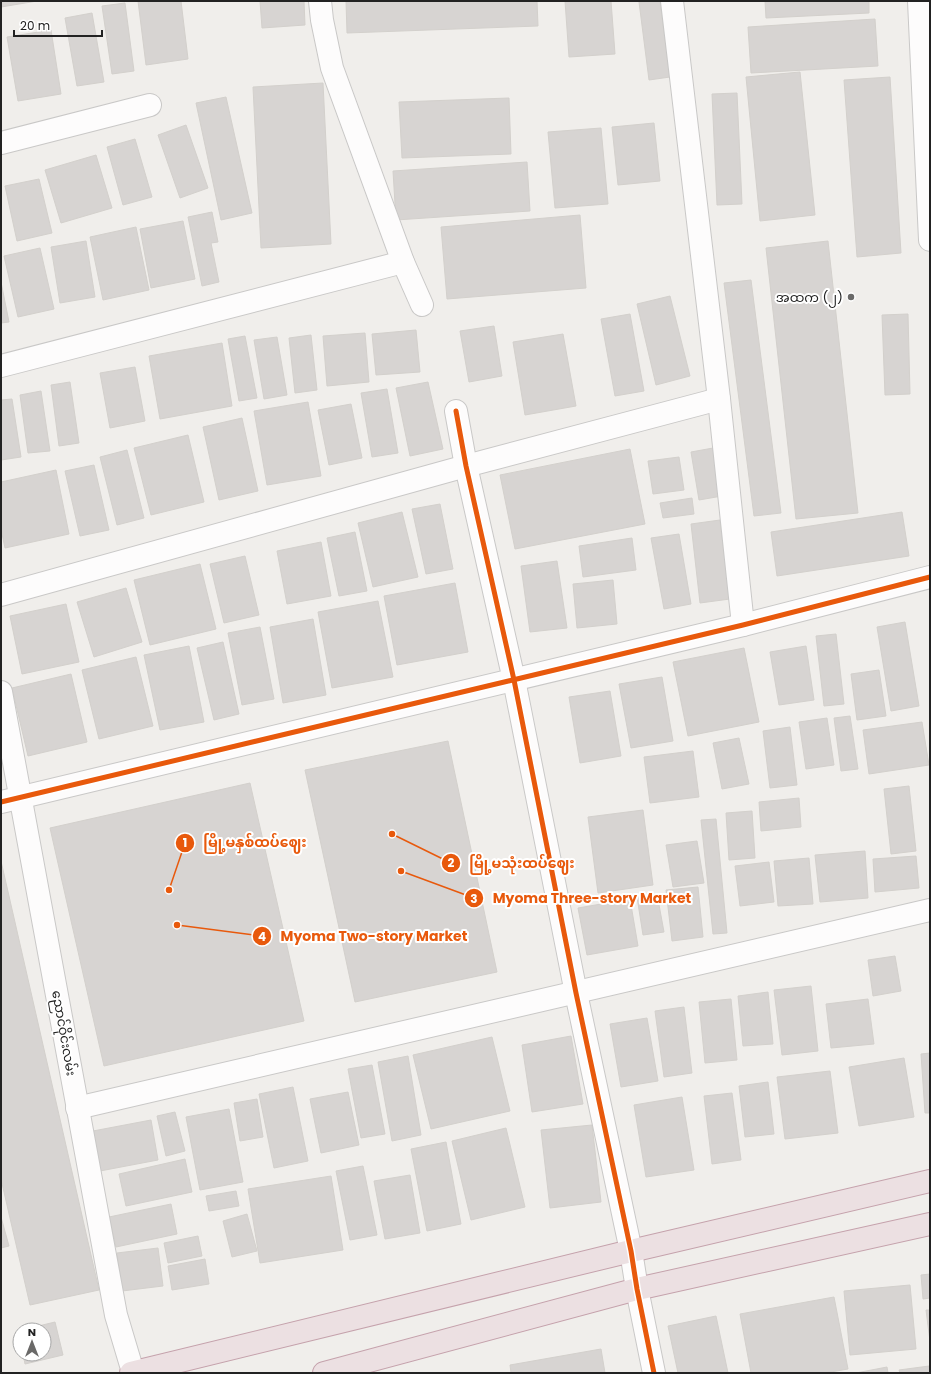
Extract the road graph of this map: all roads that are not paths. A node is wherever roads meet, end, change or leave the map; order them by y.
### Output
1 (320, 1) edge
2 (672, 1) edge
3 (919, 1) edge
4 (150, 105) dead end
5 (1, 143) edge
6 (930, 240) edge
7 (403, 262) junction
8 (422, 305) dead end
9 (1, 366) edge
10 (718, 399) junction
11 (456, 411) dead end
12 (466, 466) junction
13 (930, 577) edge
14 (1, 595) edge
15 (743, 625) junction
16 (514, 680) junction
17 (1, 692) edge
18 (11, 799) edge
19 (930, 910) edge
20 (576, 993) junction
21 (77, 1108) junction
22 (930, 1181) edge
23 (930, 1224) edge
24 (631, 1251) junction
25 (637, 1289) junction
26 (132, 1373) edge
27 (324, 1373) edge
28 (654, 1373) edge

1 - 7 street
2 - 10 street
3 - 6 street
4 - 5 street
7 - 8 street
7 - 9 street
10 - 12 street
10 - 15 street
11 - 12 street
12 - 14 street
12 - 16 street
13 - 15 street
15 - 16 street
16 - 18 street
16 - 20 street
17 - 18 street, ညောင်ဝိုင်းလမ်း
18 - 21 street, ညောင်ဝိုင်းလမ်း
19 - 20 street
20 - 21 street
20 - 24 street
21 - 26 street, ညောင်ဝိုင်းလမ်း
22 - 24 highway
23 - 25 highway
24 - 25 street
24 - 26 highway
25 - 27 highway
25 - 28 street

